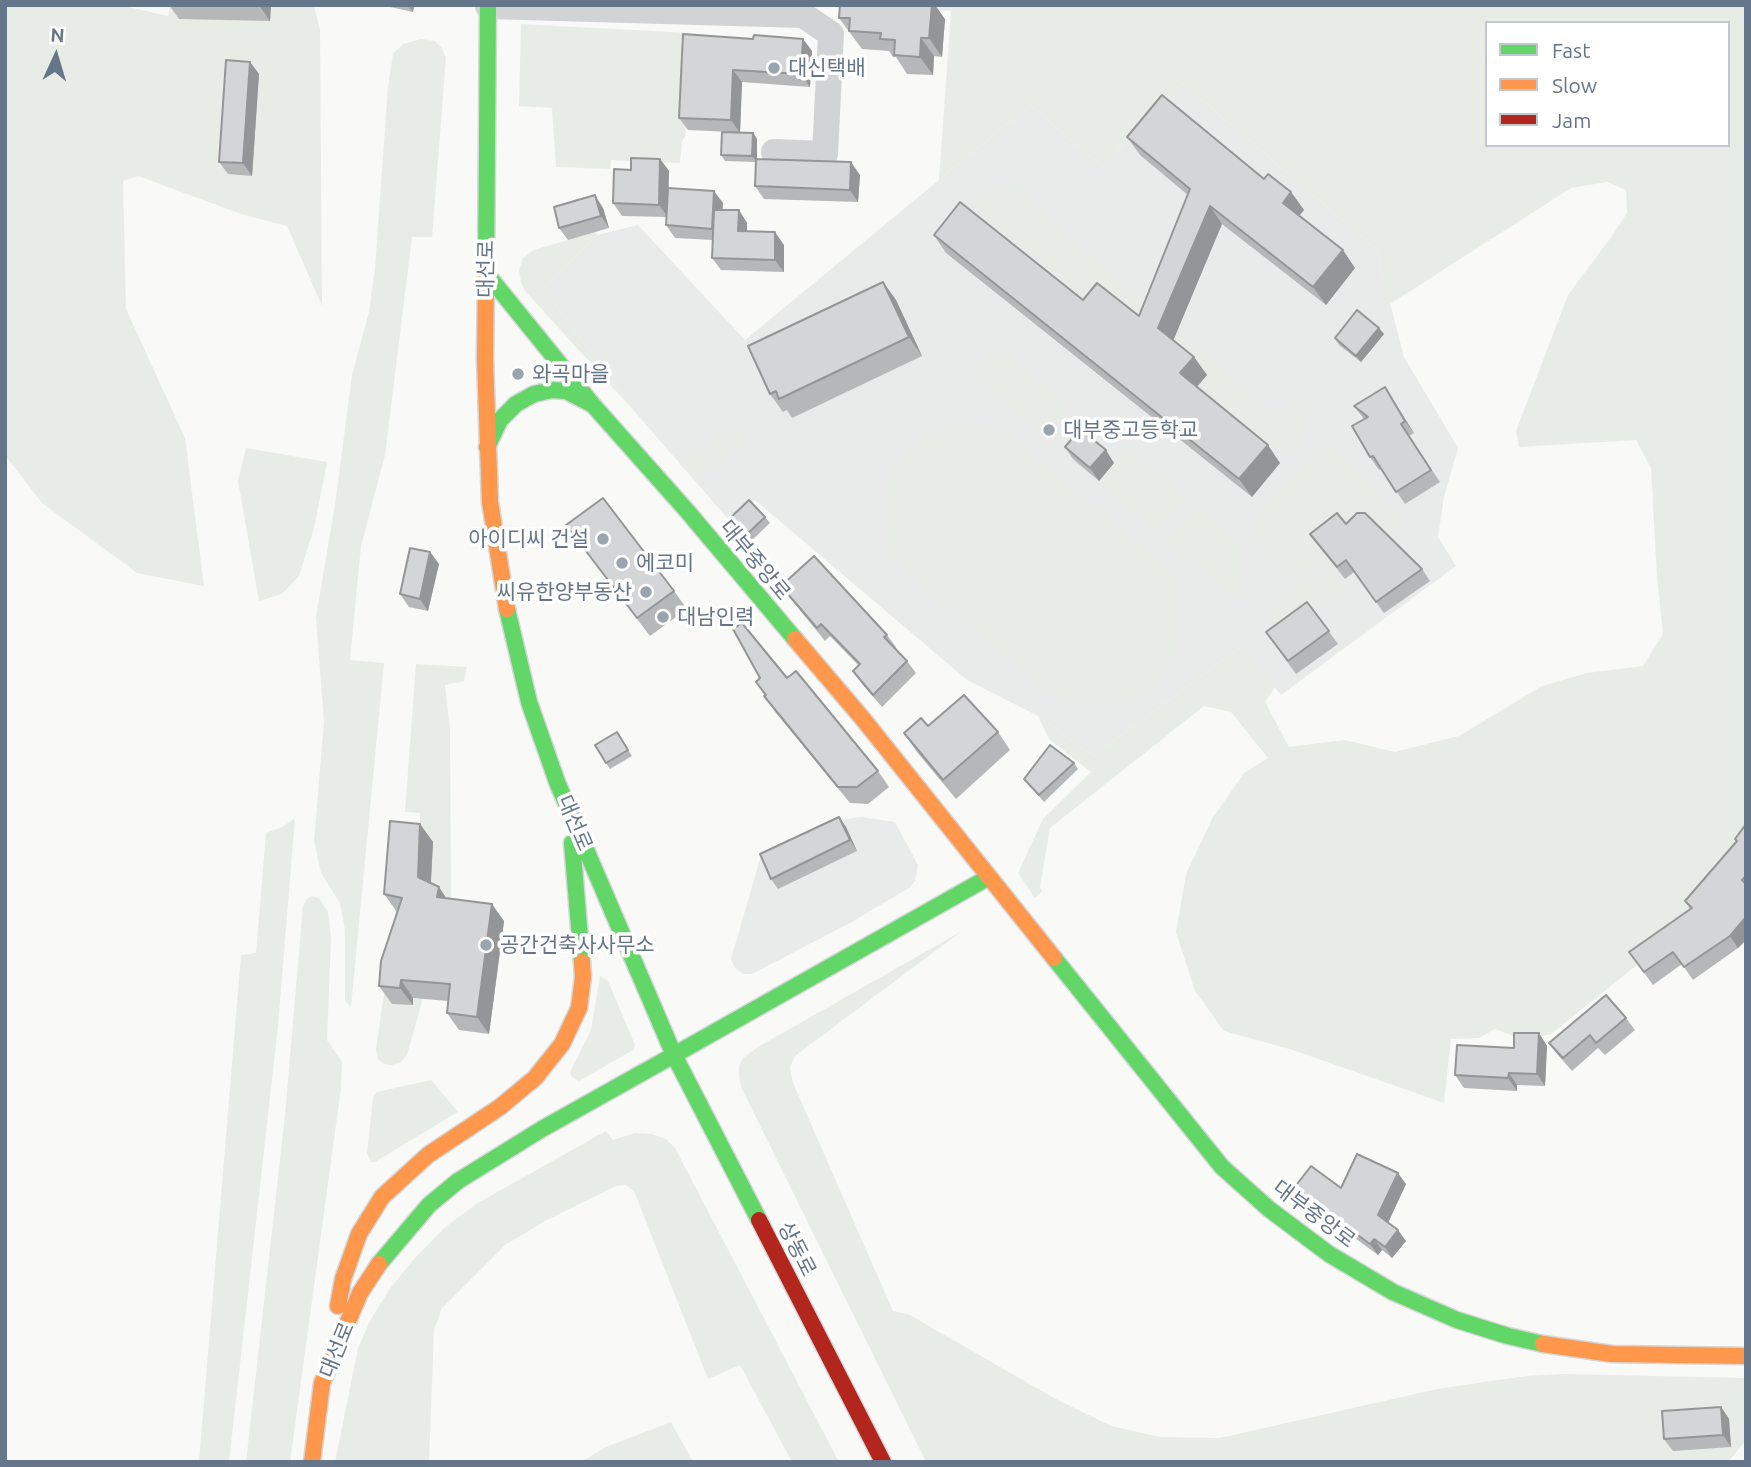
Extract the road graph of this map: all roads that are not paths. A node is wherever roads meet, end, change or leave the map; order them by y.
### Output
1 (488, 6) edge
2 (803, 10) edge
3 (774, 152) dead end
4 (486, 273) junction
5 (593, 405) junction
6 (487, 447) junction
7 (569, 809) junction
8 (989, 877) junction
9 (674, 1055) junction
10 (1746, 1356) edge
11 (322, 1383) junction
12 (312, 1462) edge
13 (883, 1462) edge

1 - 2 street, 대선로
1 - 4 street, 대선로
2 - 3 street, 대선로
4 - 5 street, 대부중앙로
4 - 6 street, 대선로
5 - 6 street
5 - 8 street, 대부중앙로
6 - 7 street, 대선로
7 - 9 street, 대선로
7 - 11 street
8 - 9 street
8 - 10 street, 대부중앙로
9 - 11 street, 대선로
9 - 13 street, 상동로
11 - 12 street, 대선로

